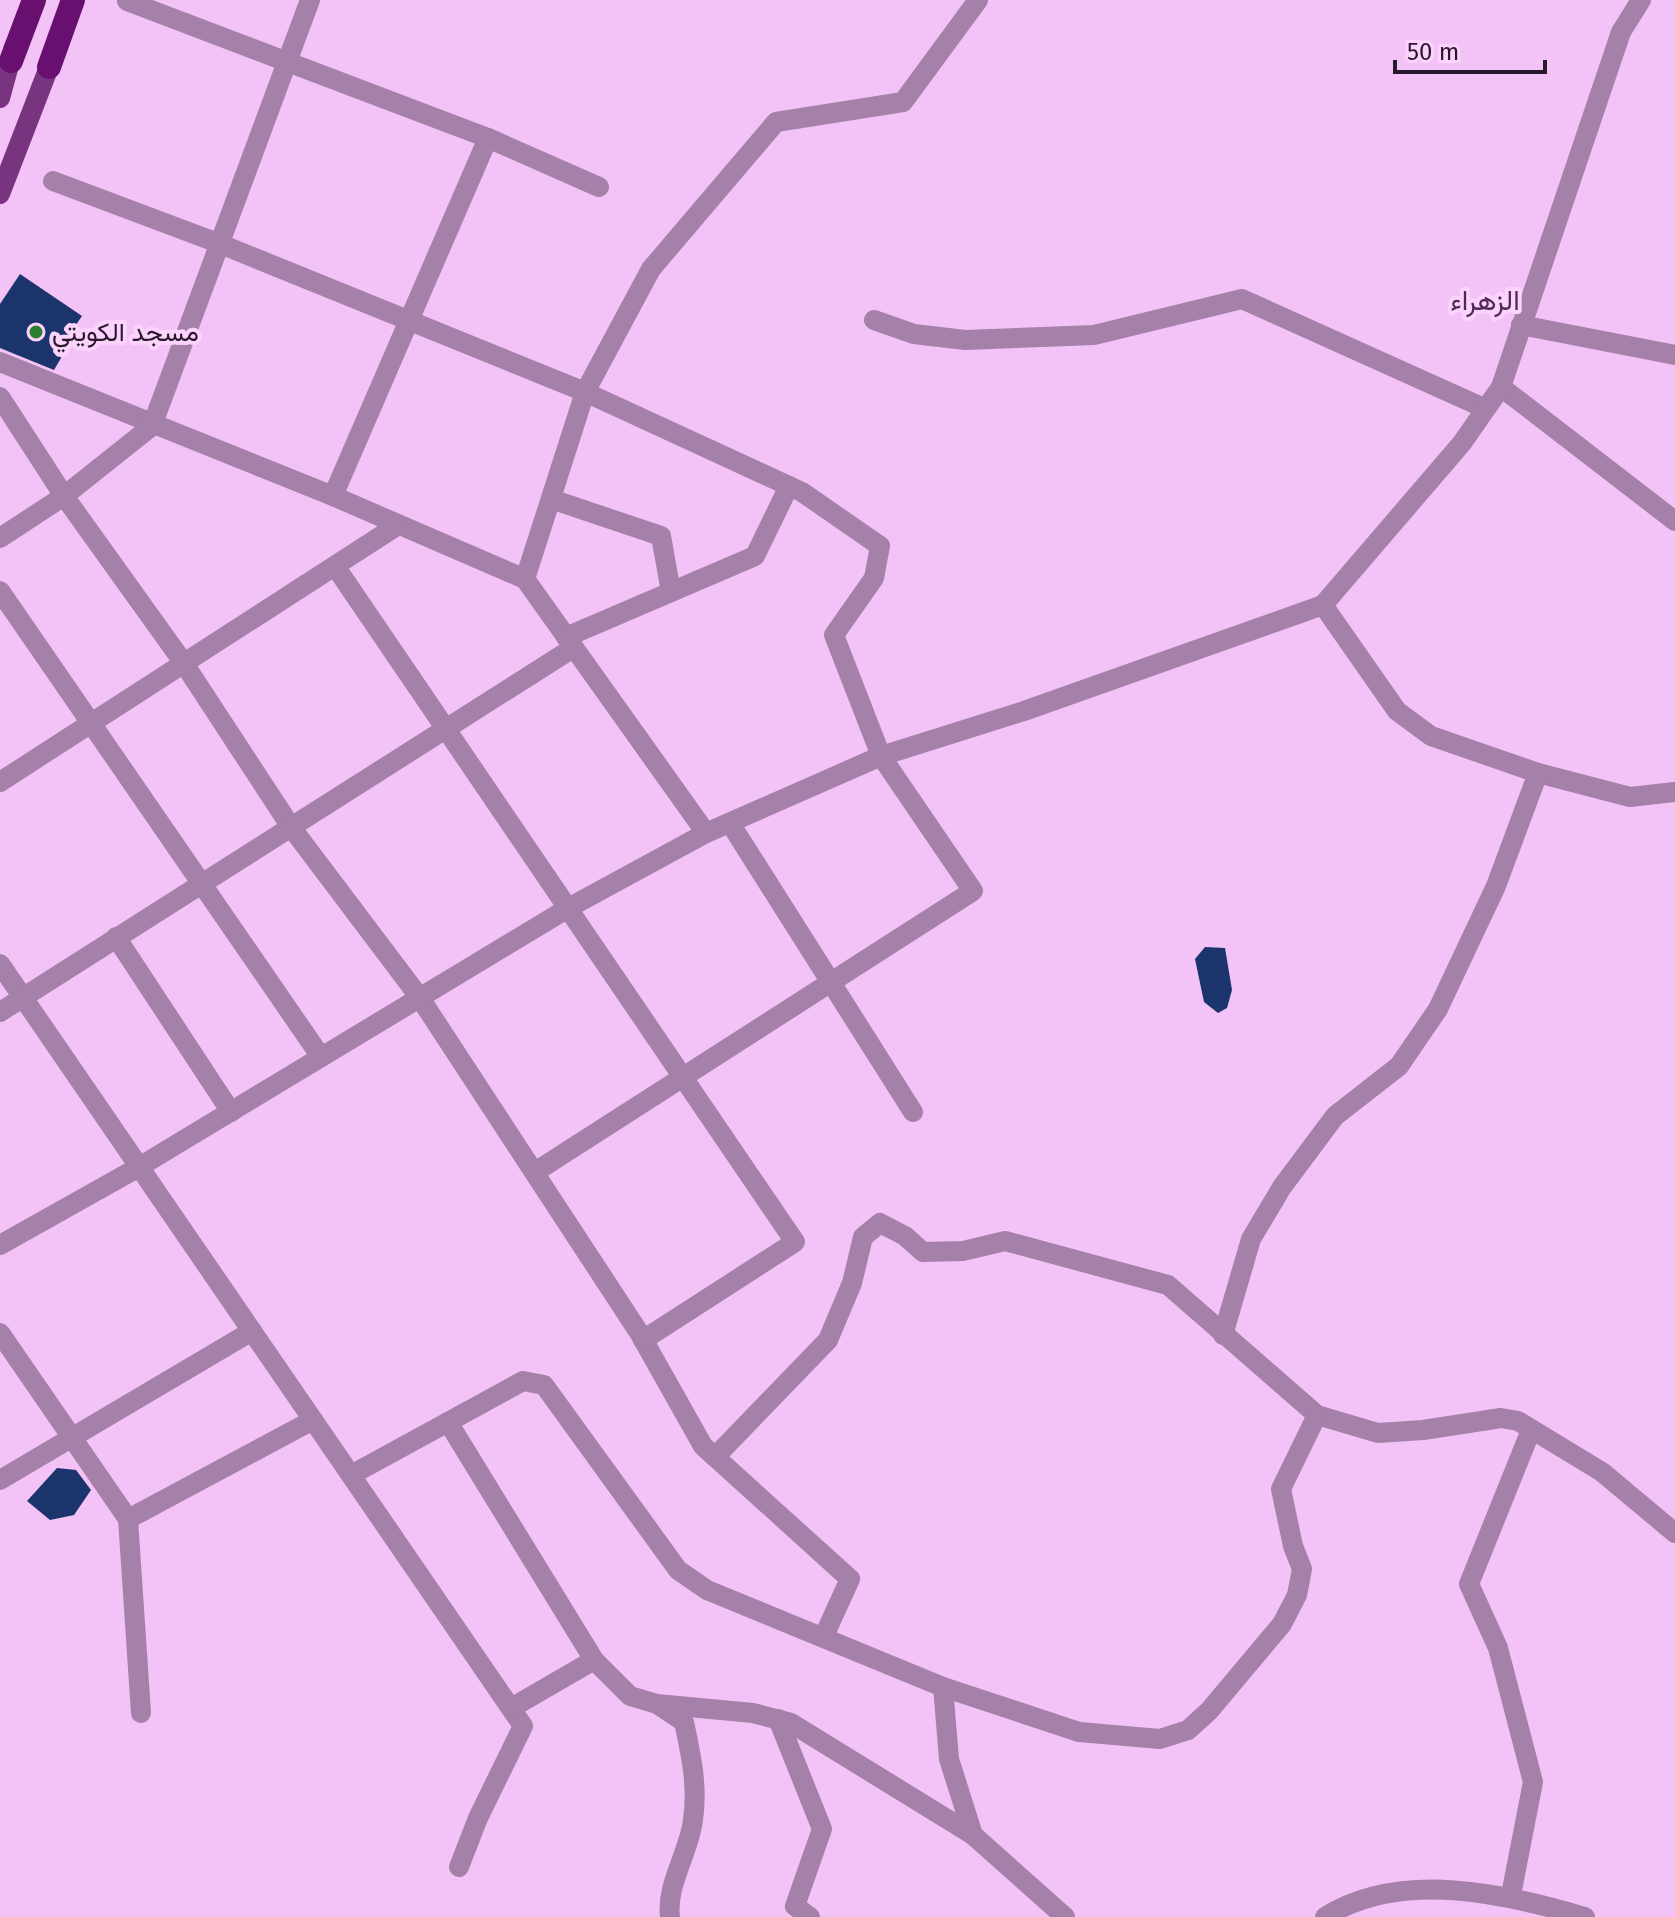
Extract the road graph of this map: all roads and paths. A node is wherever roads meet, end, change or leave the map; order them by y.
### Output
1 (22, 0) edge
2 (34, 0) edge
3 (73, 0) edge
4 (310, 0) edge
5 (978, 0) edge
6 (1641, 0) edge
7 (127, 1) edge
8 (287, 58) junction
9 (11, 61) junction
10 (49, 67) joint
11 (0, 98) edge
12 (488, 138) junction
13 (53, 181) dead end
14 (599, 187) dead end
15 (0, 194) edge
16 (218, 243) junction
17 (874, 320) dead end
18 (408, 322) junction
19 (1521, 325) junction
20 (1675, 355) edge
21 (0, 362) edge
22 (1501, 387) junction
23 (585, 392) junction
24 (0, 397) edge
25 (1484, 408) junction
26 (152, 426) junction
27 (789, 486) junction
28 (64, 496) junction
29 (333, 496) junction
30 (551, 499) junction
31 (1675, 521) edge
32 (398, 525) junction
33 (0, 538) edge
34 (335, 566) junction
35 (525, 579) junction
36 (0, 591) edge
37 (671, 592) junction
38 (1323, 605) junction
39 (570, 643) junction
40 (183, 662) junction
41 (93, 722) junction
42 (447, 728) junction
43 (881, 756) junction
44 (1538, 773) junction
45 (0, 782) edge
46 (1675, 792) edge
47 (730, 823) junction
48 (291, 827) junction
49 (706, 833) junction
50 (202, 882) junction
51 (570, 907) junction
52 (116, 937) junction
53 (0, 964) edge
54 (831, 982) junction
55 (22, 996) junction
56 (420, 998) junction
57 (0, 1012) edge
58 (321, 1057) junction
59 (684, 1077) junction
60 (231, 1112) junction
61 (913, 1112) dead end
62 (139, 1167) junction
63 (535, 1172) junction
64 (0, 1245) edge
65 (252, 1331) junction
66 (0, 1333) edge
67 (1223, 1335) junction
68 (643, 1340) junction
69 (1317, 1415) junction
70 (313, 1420) junction
71 (448, 1422) junction
72 (1531, 1430) junction
73 (72, 1435) junction
74 (715, 1457) junction
75 (351, 1475) junction
76 (0, 1480) edge
77 (128, 1519) junction
78 (1675, 1533) edge
79 (824, 1636) junction
80 (594, 1660) junction
81 (943, 1687) junction
82 (657, 1704) junction
83 (511, 1708) junction
84 (141, 1713) dead end
85 (778, 1719) junction
86 (973, 1835) junction
87 (459, 1867) dead end
88 (1511, 1895) junction
89 (670, 1917) edge
90 (810, 1917) edge
91 (1065, 1917) edge
92 (1325, 1917) edge
93 (1585, 1917) edge

1 - 9 main road
2 - 9 highway
3 - 10 highway
4 - 8 street
5 - 23 street
6 - 19 street
7 - 8 street
8 - 12 street
8 - 16 street
9 - 11 main road
10 - 15 main road
12 - 14 street
12 - 18 street
13 - 16 street
16 - 18 street
16 - 26 street
17 - 25 street
18 - 23 street
18 - 29 street
19 - 20 street
19 - 22 street
21 - 26 street
22 - 25 street
22 - 31 street
23 - 27 street
23 - 30 street
24 - 28 street
25 - 38 street
26 - 28 street
26 - 29 street
27 - 37 street
27 - 43 street
28 - 33 street
28 - 40 street
29 - 32 street
30 - 35 street
30 - 37 street
32 - 34 street
32 - 35 street
34 - 40 street
34 - 42 street
35 - 39 street
36 - 41 street
37 - 39 street
38 - 43 street
38 - 44 street
39 - 42 street
39 - 49 street
40 - 41 street
40 - 48 street
41 - 45 street
41 - 50 street
42 - 48 street
42 - 51 street
43 - 47 street
43 - 54 street
44 - 46 street
44 - 67 street
47 - 49 street
47 - 54 street
48 - 50 street
48 - 56 street
49 - 51 street
50 - 52 street
50 - 58 street
51 - 56 street
51 - 59 street
52 - 55 street
52 - 60 street
53 - 55 street
54 - 59 street
54 - 61 street
55 - 57 street
55 - 62 street
56 - 58 street
56 - 63 street
58 - 60 street
59 - 63 street
59 - 68 street
60 - 62 street
62 - 64 street
62 - 65 street
63 - 68 street
65 - 70 street
65 - 73 street
66 - 73 street
67 - 69 street
67 - 74 street
68 - 74 street
69 - 72 street
69 - 81 street
70 - 75 street
70 - 77 street
71 - 75 street
71 - 79 street
71 - 80 street
72 - 78 street
72 - 88 street
73 - 76 street
73 - 77 street
74 - 79 street
75 - 83 street
77 - 84 street
79 - 81 street
80 - 82 street
80 - 83 street
81 - 86 street
82 - 85 street
82 - 89 street
83 - 87 street
85 - 86 street
85 - 90 street
86 - 91 street
88 - 92 street
88 - 93 street

